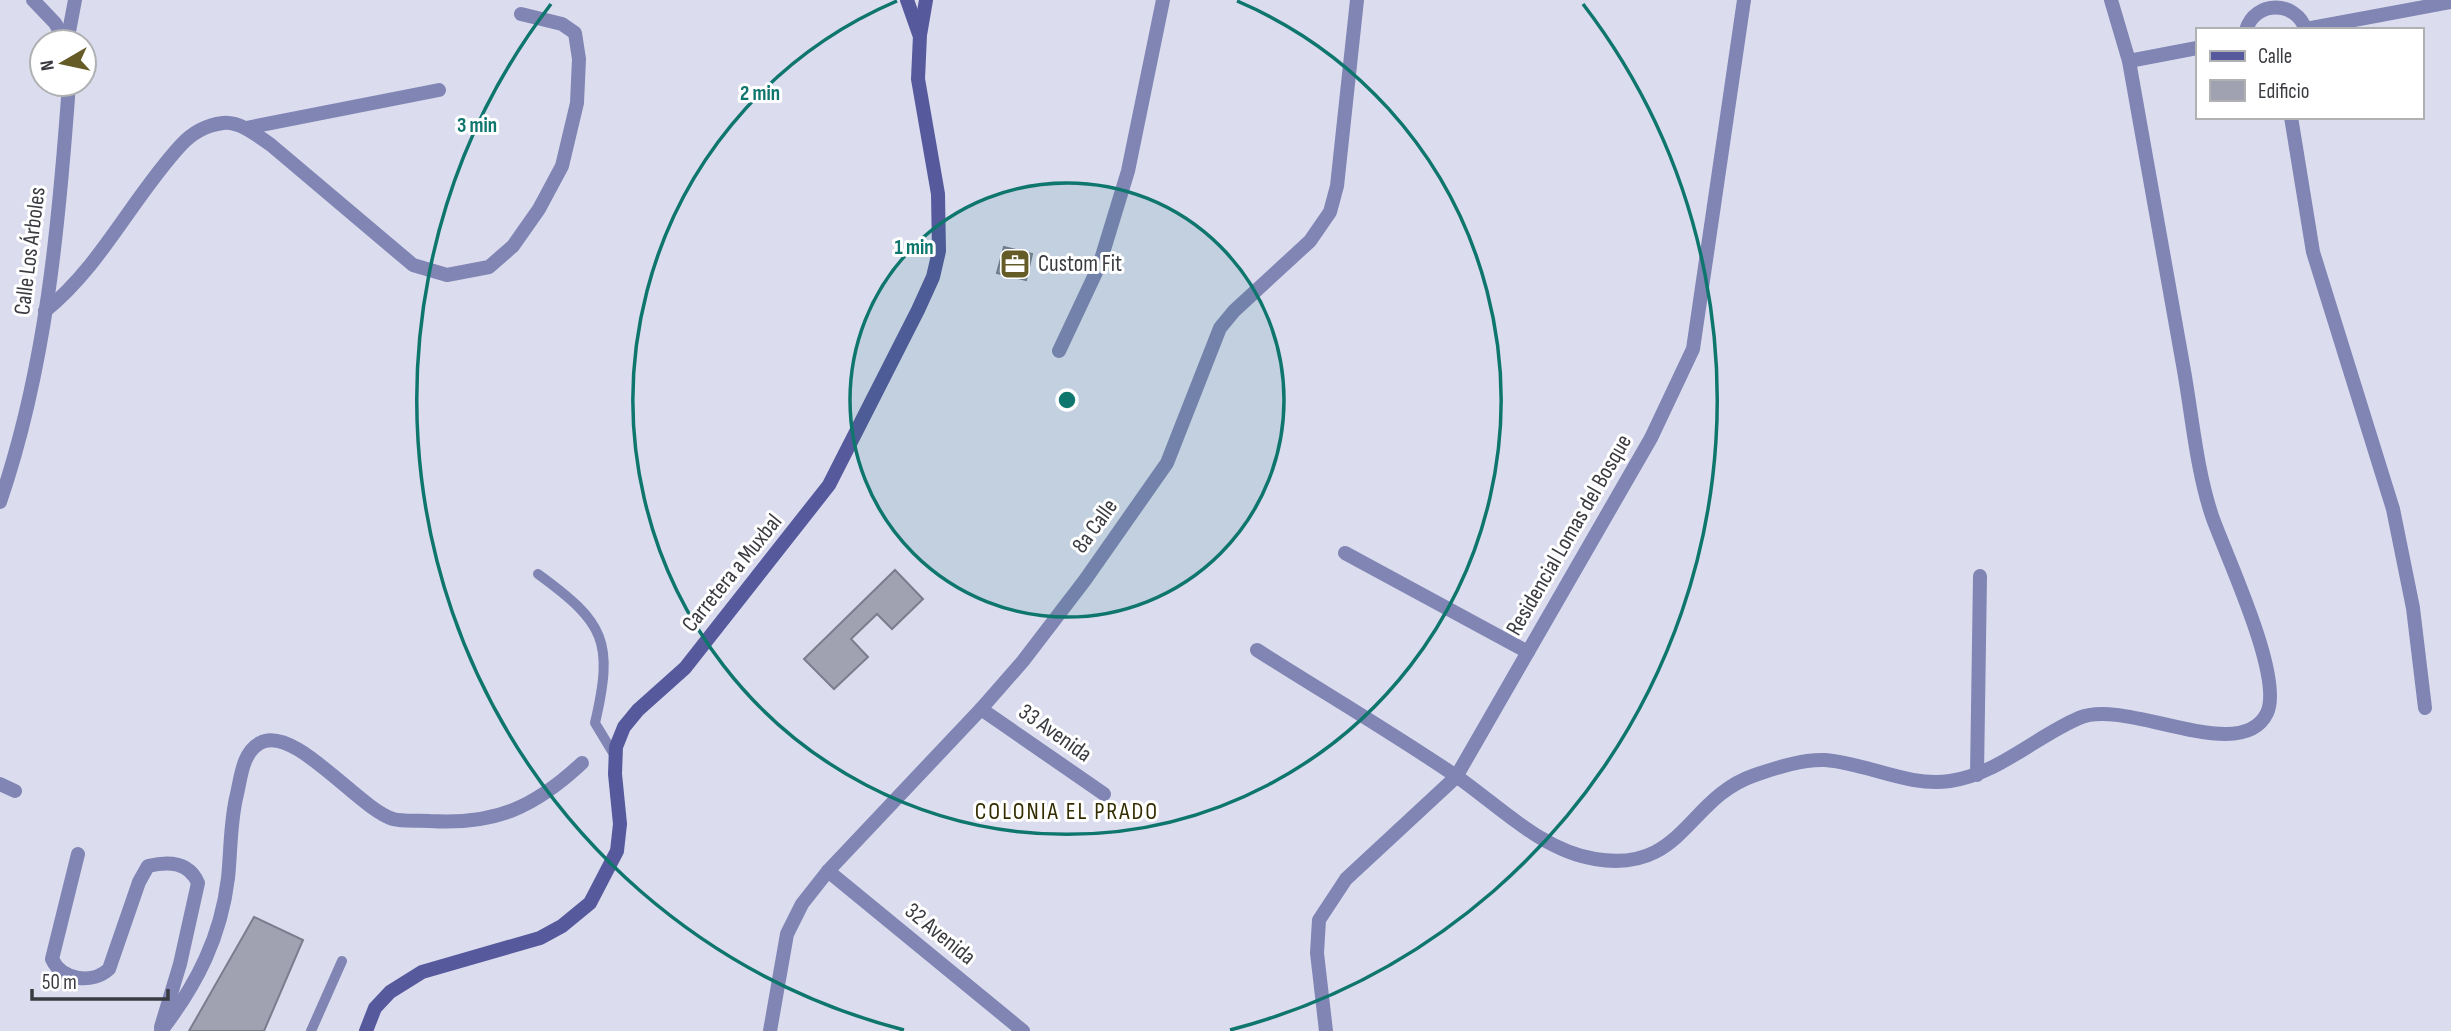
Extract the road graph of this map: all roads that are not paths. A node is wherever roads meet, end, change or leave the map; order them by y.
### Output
1 (33, 0) edge
2 (75, 0) edge
3 (906, 0) edge
4 (926, 0) edge
5 (1163, 0) edge
6 (1357, 0) edge
7 (1744, 0) edge
8 (2111, 0) edge
9 (2272, 2) edge
10 (2451, 2) edge
11 (521, 14) dead end
12 (58, 28) edge
13 (69, 28) edge
14 (2247, 28) edge
15 (2305, 28) edge
16 (2311, 28) edge
17 (920, 35) junction
18 (2196, 48) edge
19 (2129, 61) junction
20 (439, 90) dead end
21 (68, 98) edge
22 (2291, 119) edge
23 (246, 128) junction
24 (45, 312) junction
25 (1059, 351) dead end
26 (0, 502) edge
27 (1345, 553) dead end
28 (538, 574) dead end
29 (1980, 576) dead end
30 (1257, 650) dead end
31 (1528, 652) junction
32 (2425, 708) dead end
33 (981, 709) junction
34 (615, 756) junction
35 (583, 763) dead end
36 (1977, 775) junction
37 (1456, 776) junction
38 (0, 784) edge
39 (15, 791) dead end
40 (1104, 794) dead end
41 (78, 854) dead end
42 (828, 871) junction
43 (342, 961) dead end
44 (161, 1031) edge
45 (311, 1031) edge
46 (366, 1031) edge
47 (770, 1031) edge
48 (1023, 1031) edge
49 (1326, 1031) edge

1 - 12 street
2 - 13 street
3 - 17 main road
4 - 17 main road, Carretera a Muxbal
5 - 25 street
6 - 33 street, 8a Calle
7 - 31 street, Residencial Lomas del Bosque
8 - 19 street
9 - 14 street
9 - 15 street
10 - 16 street
11 - 23 street
17 - 34 main road, Carretera a Muxbal
18 - 19 street
19 - 36 street
20 - 23 street
21 - 24 street, Calle Los Árboles
22 - 32 street
23 - 24 street
24 - 26 street, Calle Los Árboles
27 - 31 street
28 - 34 lane
29 - 36 street
30 - 37 street
31 - 37 street, Residencial Lomas del Bosque
33 - 40 street, 33 Avenida
33 - 42 street, 8a Calle
34 - 46 main road, Carretera a Muxbal
35 - 44 street
36 - 37 street
37 - 49 street, Residencial Lomas del Bosque
38 - 39 street
41 - 44 street
42 - 47 street, 8a Calle
42 - 48 street, 32 Avenida
43 - 45 lane

